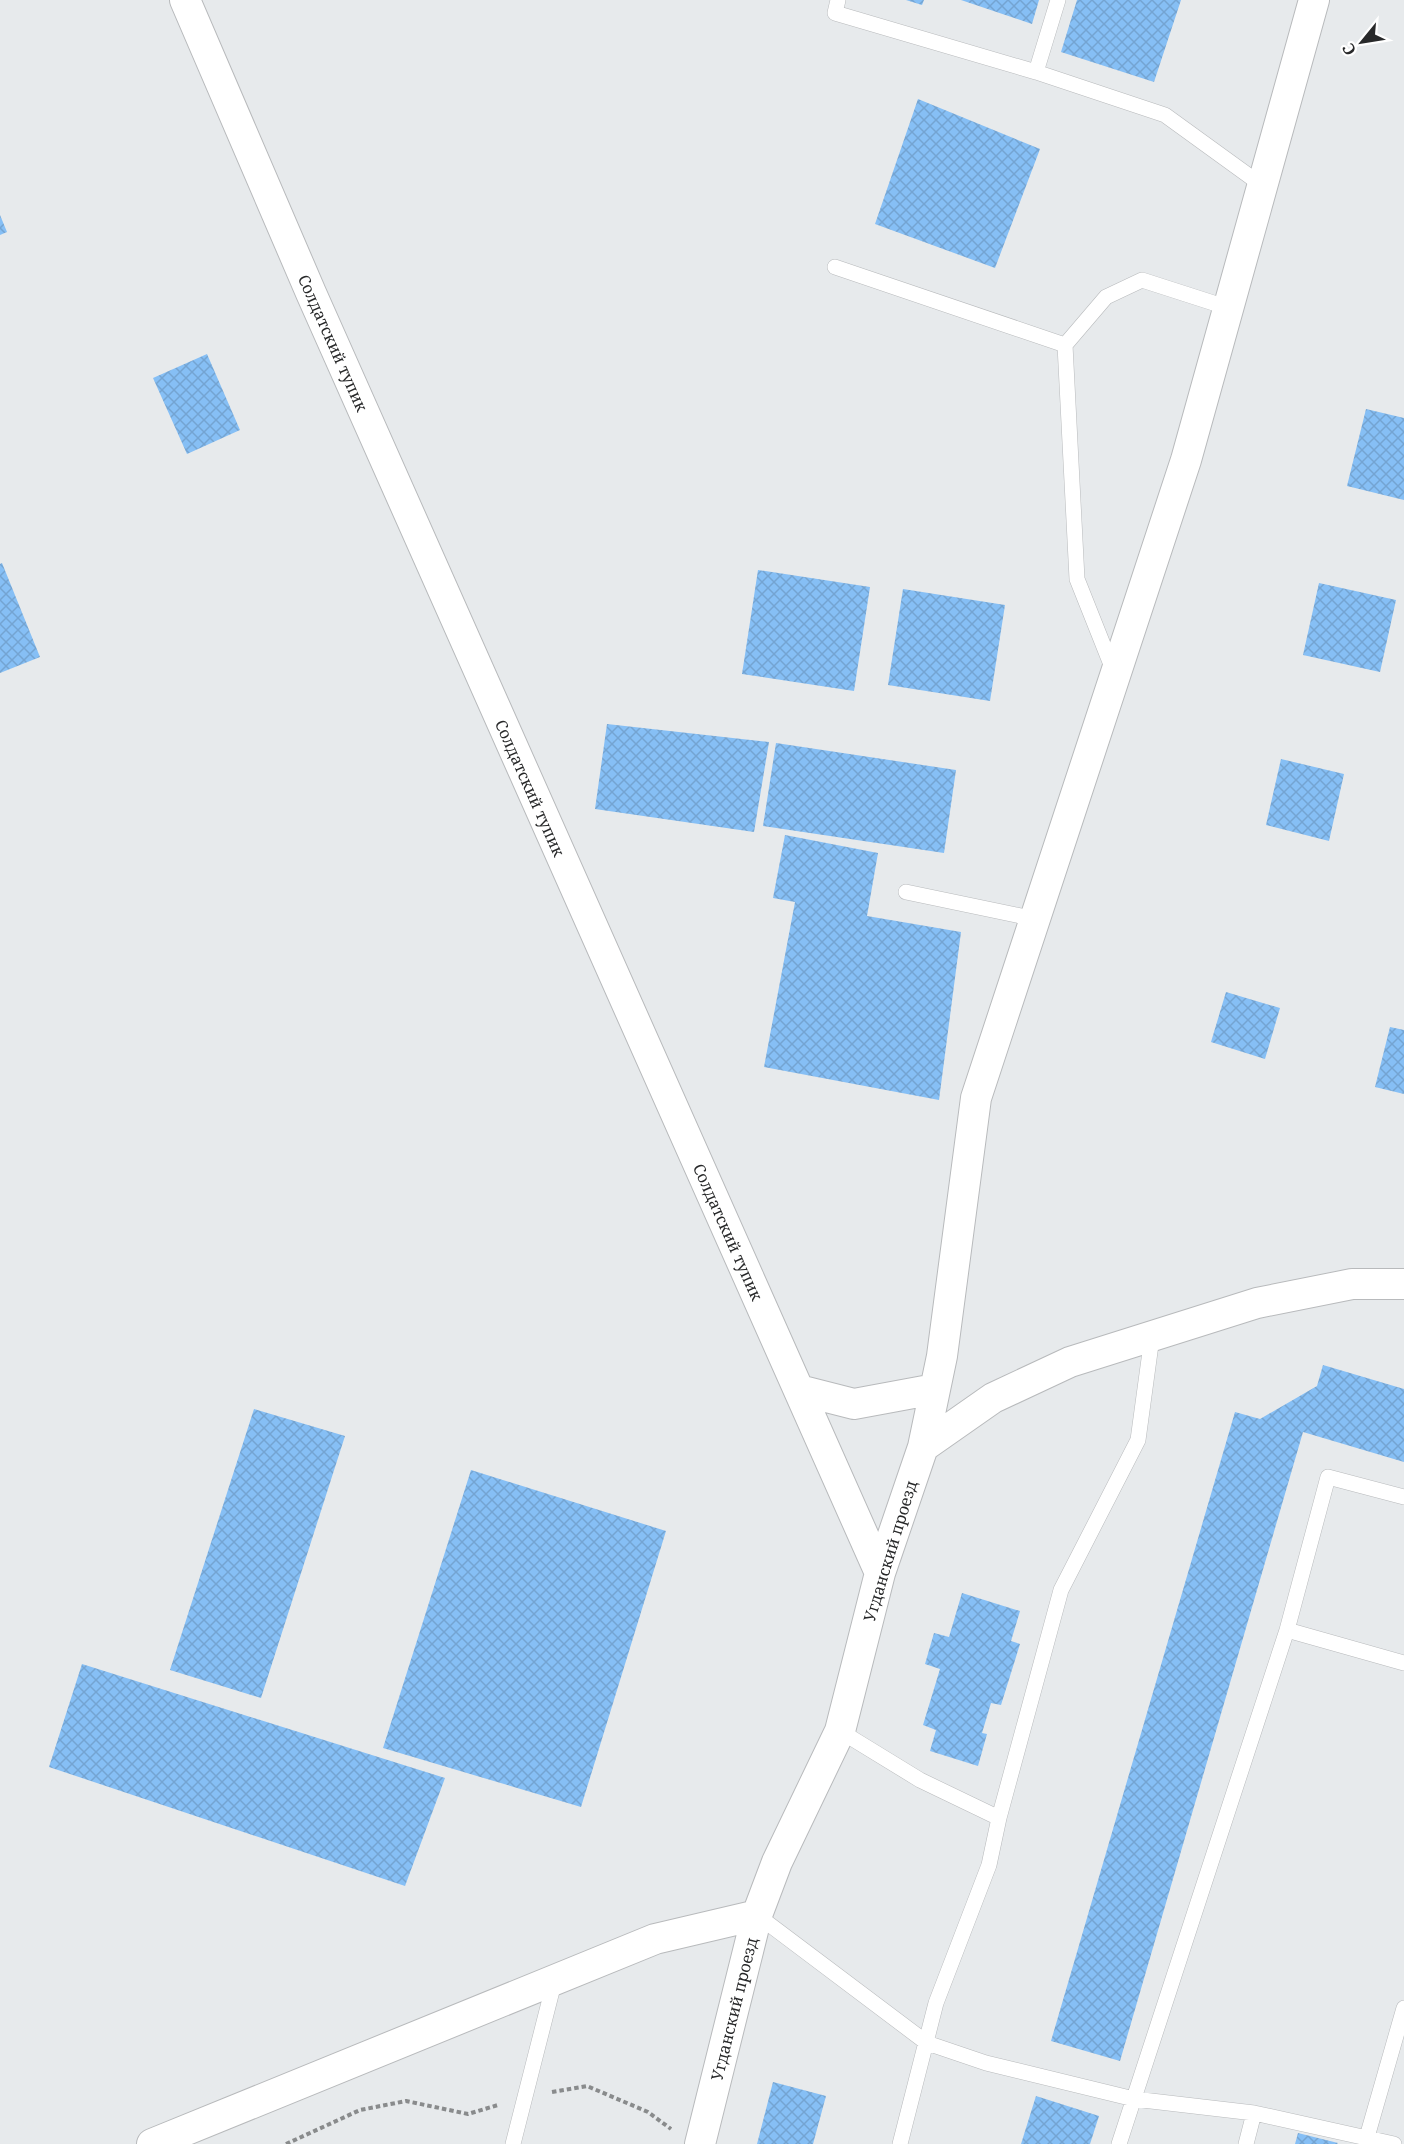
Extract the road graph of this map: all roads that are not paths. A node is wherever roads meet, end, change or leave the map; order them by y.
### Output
1 (184, 0) edge
2 (838, 0) edge
3 (1058, 0) edge
4 (1314, 0) edge
5 (1036, 72) junction
6 (1263, 186) junction
7 (835, 267) dead end
8 (1229, 308) junction
9 (1065, 345) junction
10 (1115, 676) junction
11 (906, 892) dead end
12 (1035, 919) junction
13 (1404, 1284) edge
14 (1152, 1337) junction
15 (935, 1389) junction
16 (798, 1390) junction
17 (923, 1447) junction
18 (1404, 1497) edge
19 (880, 1573) junction
20 (1287, 1630) junction
21 (1404, 1663) edge
22 (840, 1731) junction
23 (999, 1818) junction
24 (757, 1915) junction
25 (555, 1979) junction
26 (1404, 2008) edge
27 (927, 2043) junction
28 (1134, 2099) junction
29 (1254, 2113) junction
30 (1367, 2137) junction
31 (687, 2138) edge
32 (152, 2144) edge
33 (513, 2144) edge
34 (900, 2144) edge
35 (1119, 2144) edge
36 (1246, 2144) edge
37 (1394, 2144) edge

1 - 16 street, Солдатский тупик
2 - 5 lane
3 - 5 lane
4 - 6 street, Угданский проезд
5 - 6 lane
6 - 8 street, Угданский проезд
7 - 9 lane
8 - 9 lane
8 - 10 street, Угданский проезд
9 - 10 lane
10 - 12 street, Угданский проезд
11 - 12 lane
12 - 15 street, Угданский проезд
13 - 14 street
14 - 17 street
14 - 23 lane
15 - 16 street
15 - 17 street, Угданский проезд
16 - 19 street, Солдатский тупик
17 - 19 street, Угданский проезд
18 - 20 lane
19 - 22 street, Угданский проезд
20 - 21 lane
20 - 28 lane
22 - 23 lane
22 - 24 street, Угданский проезд
23 - 27 lane
24 - 25 street
24 - 27 lane
24 - 31 street, Угданский проезд
25 - 32 street
25 - 33 lane
26 - 30 lane
27 - 28 lane
27 - 34 lane
28 - 29 lane
28 - 35 lane
29 - 30 lane
29 - 36 lane
30 - 37 lane

